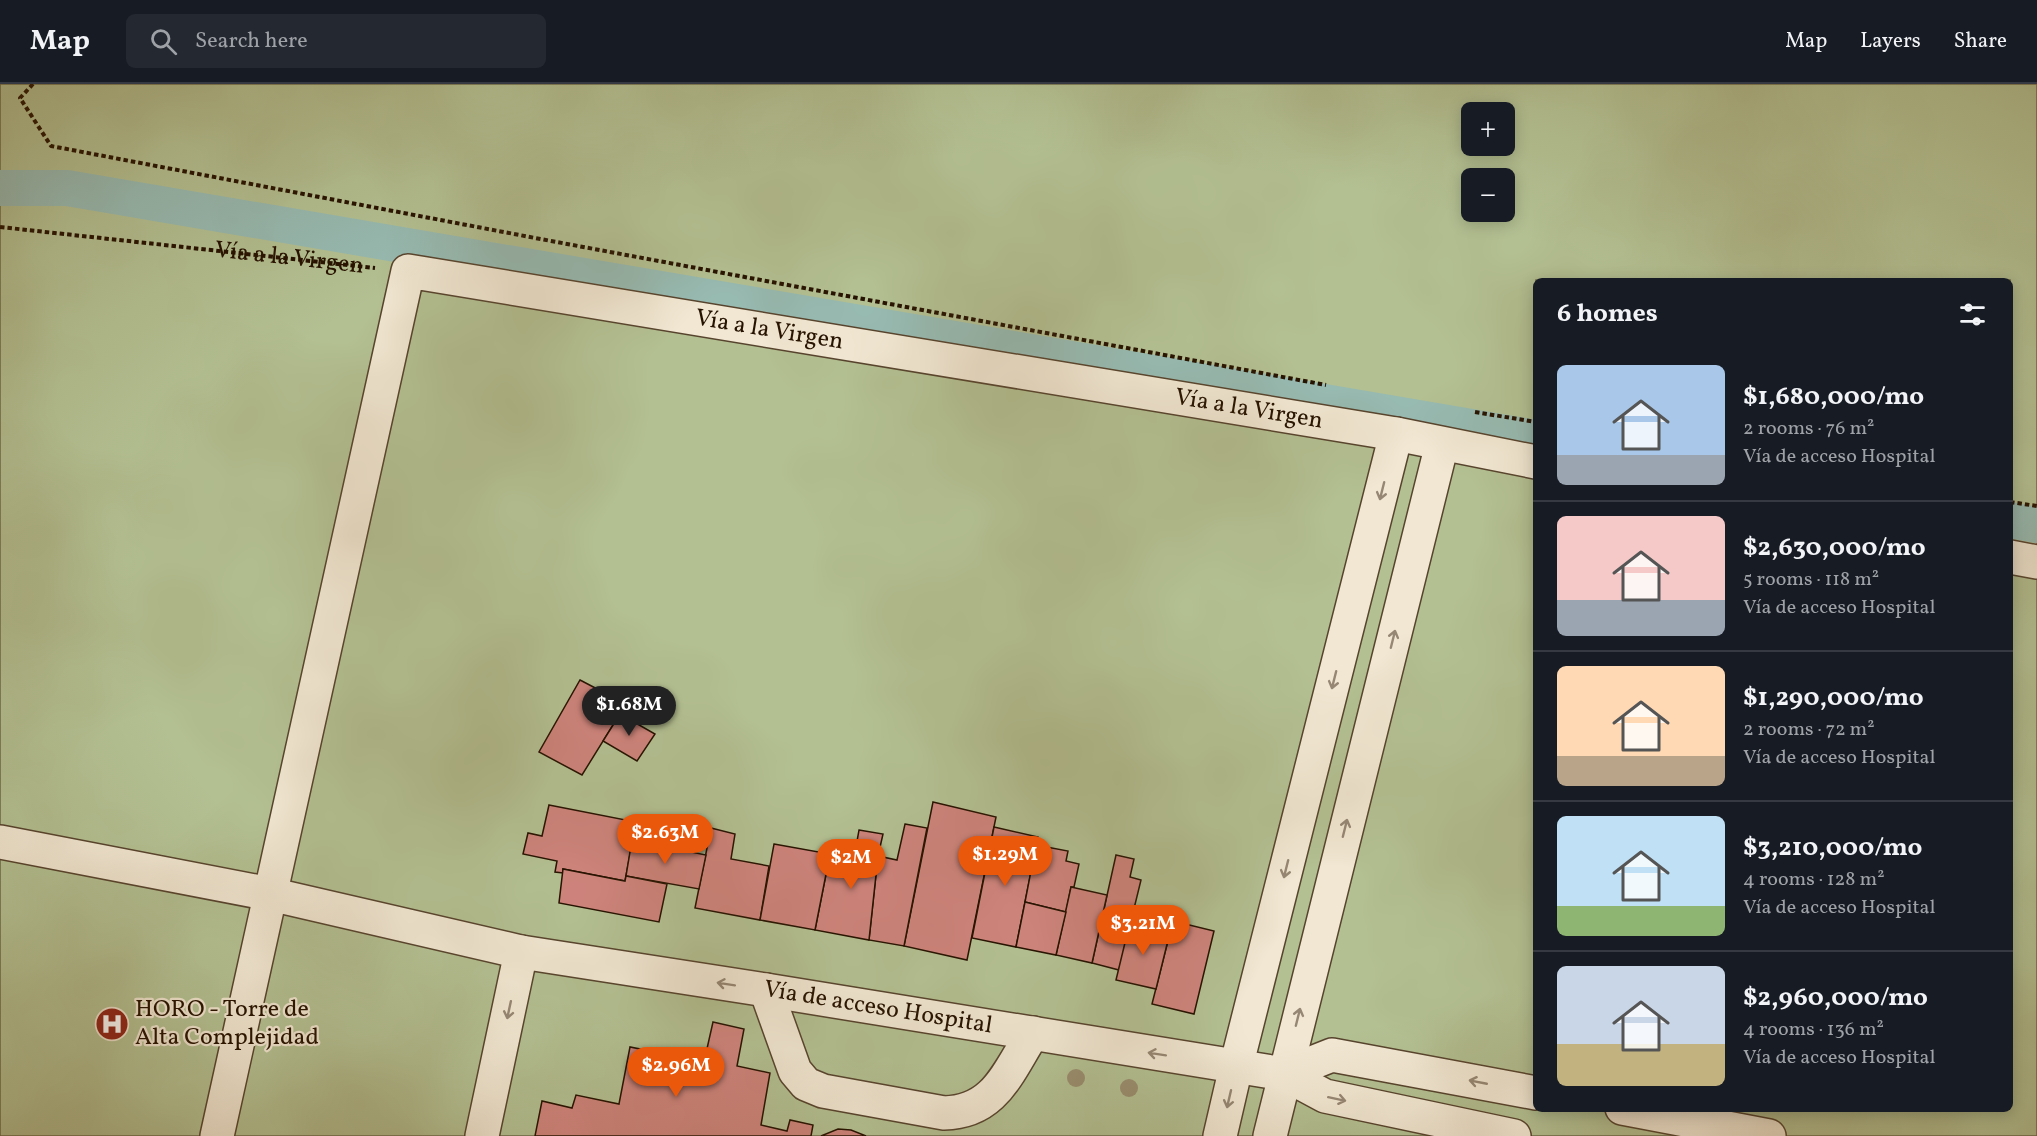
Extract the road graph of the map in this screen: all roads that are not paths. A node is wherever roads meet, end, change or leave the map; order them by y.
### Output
1 (1396, 434) junction
2 (1442, 444) junction
3 (1533, 461) edge
4 (2013, 557) edge
5 (2037, 562) edge
6 (0, 842) edge
7 (270, 894) junction
8 (521, 952) junction
9 (766, 990) junction
10 (1033, 1033) junction
11 (1236, 1066) junction
12 (1284, 1074) junction
13 (1533, 1091) edge
14 (1643, 1112) edge
15 (217, 1136) edge
16 (482, 1136) edge
17 (1220, 1136) edge
18 (1270, 1136) edge
19 (1514, 1136) edge
20 (1769, 1136) edge

1 - 2 street, Vía a la Virgen
1 - 7 street, Vía a la Virgen
1 -> 11 street
2 - 3 street, Vía a la Virgen
12 -> 2 street
4 - 5 street
6 - 7 street, Vía de acceso Hospital
7 - 8 street, Vía de acceso Hospital
7 - 15 street
9 -> 8 street, Vía de acceso Hospital
8 -> 16 street
9 - 10 street, Vía de acceso Hospital
9 - 10 street
11 -> 10 street, Vía de acceso Hospital
11 - 12 street, Vía de acceso Hospital
11 -> 17 street
13 -> 12 street
12 - 18 street
12 -> 19 street
14 - 20 street

